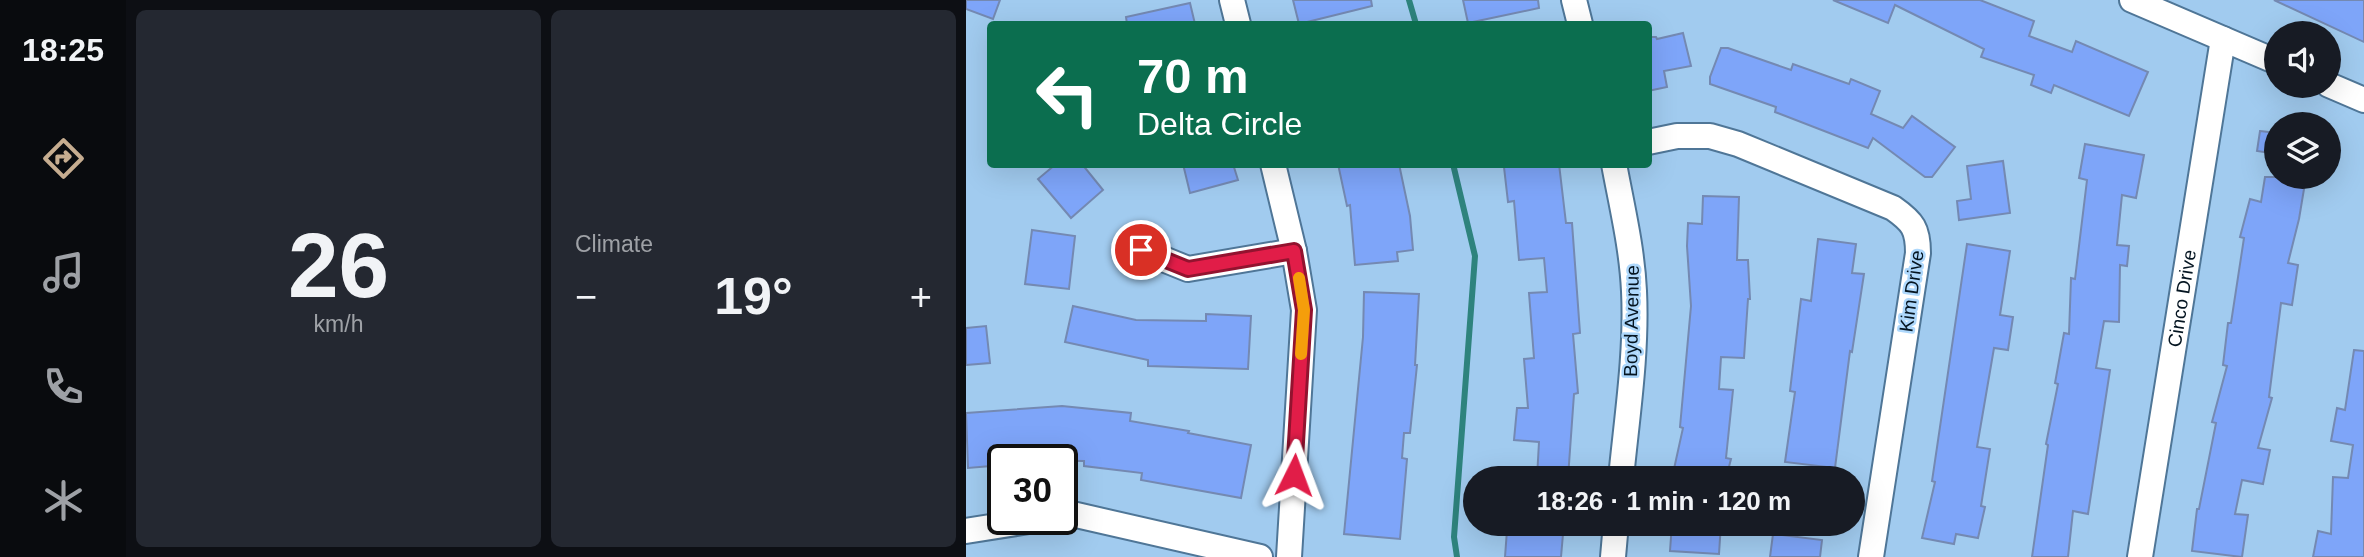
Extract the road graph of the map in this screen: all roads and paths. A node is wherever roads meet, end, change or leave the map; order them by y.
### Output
1 (1232, 0) edge
2 (1574, 0) edge
3 (2132, 0) edge
4 (1237, 21) edge
5 (1579, 21) edge
6 (2223, 39) junction
7 (2264, 56) edge
8 (2341, 90) edge
9 (2364, 100) edge
10 (1652, 141) edge
11 (1274, 168) edge
12 (1615, 168) edge
13 (1141, 250) dead end
14 (1294, 251) junction
15 (1622, 466) edge
16 (1078, 515) edge
17 (987, 528) edge
18 (966, 531) edge
19 (1615, 536) edge
20 (1260, 557) edge
21 (1289, 557) edge
22 (1613, 557) edge
23 (1871, 557) edge
24 (2140, 557) edge

1 - 4 street
2 - 5 street
3 - 6 street
6 - 7 street
6 - 24 street, Cinco Drive
8 - 9 street
10 - 23 street, Kim Drive
11 - 14 street
12 - 15 street, Boyd Avenue
13 - 14 street
14 - 21 street
16 - 20 street
17 - 18 street
19 - 22 street

